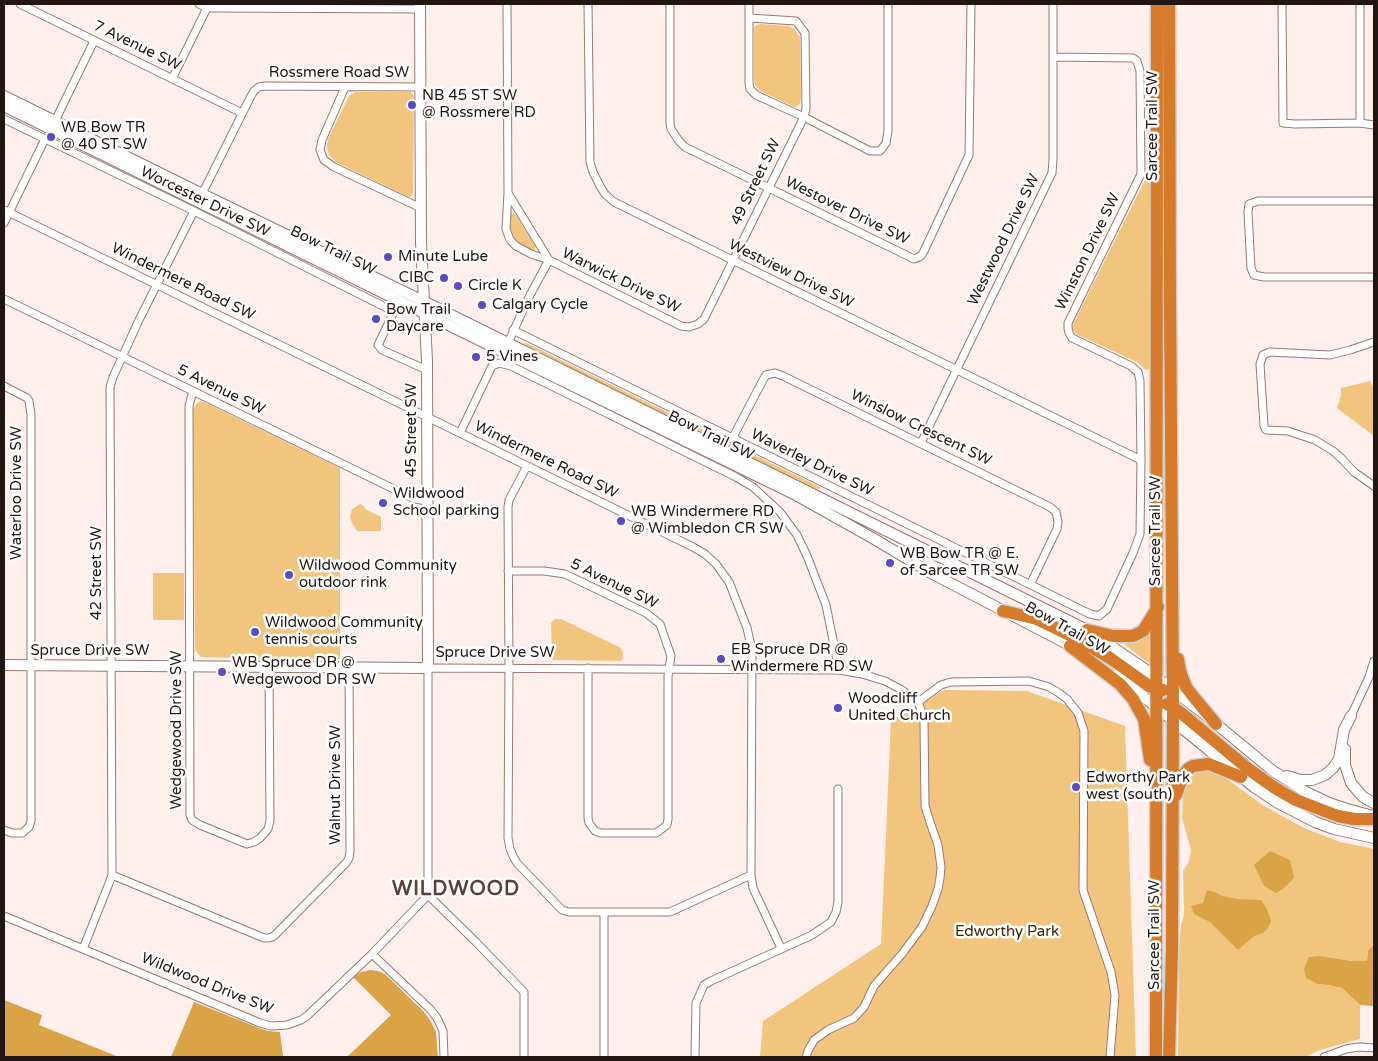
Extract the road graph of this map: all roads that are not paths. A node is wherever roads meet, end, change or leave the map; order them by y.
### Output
1 (20, 4) edge
2 (199, 4) edge
3 (507, 4) edge
4 (588, 4) edge
5 (670, 4) edge
6 (748, 4) edge
7 (888, 4) edge
8 (970, 4) edge
9 (1053, 4) edge
10 (1157, 4) edge
11 (1169, 4) edge
12 (1282, 4) edge
13 (1360, 4) edge
14 (420, 6) edge
15 (207, 8) junction
16 (748, 18) junction
17 (94, 40) junction
18 (1054, 57) junction
19 (172, 79) junction
20 (420, 86) junction
21 (345, 87) junction
22 (4, 96) edge
23 (4, 106) edge
24 (242, 113) junction
25 (804, 116) junction
26 (4, 119) edge
27 (54, 121) junction
28 (1360, 123) junction
29 (1374, 125) edge
30 (45, 139) junction
31 (768, 188) junction
32 (508, 193) junction
33 (202, 194) junction
34 (1374, 201) edge
35 (421, 208) junction
36 (6, 211) edge
37 (194, 212) junction
38 (4, 222) edge
39 (549, 260) junction
40 (733, 261) junction
41 (1374, 277) edge
42 (158, 285) junction
43 (4, 299) edge
44 (423, 301) junction
45 (424, 313) junction
46 (513, 330) junction
47 (1374, 342) edge
48 (508, 343) junction
49 (122, 357) junction
50 (427, 370) junction
51 (957, 371) junction
52 (4, 386) edge
53 (193, 392) junction
54 (427, 418) junction
55 (460, 433) junction
56 (732, 439) junction
57 (921, 444) junction
58 (1141, 460) junction
59 (527, 466) junction
60 (1374, 486) edge
61 (427, 502) junction
62 (885, 530) junction
63 (876, 540) junction
64 (508, 571) junction
65 (1030, 585) junction
66 (1158, 607) junction
67 (1003, 611) junction
68 (1099, 616) joint
69 (1173, 627) junction
70 (1087, 630) junction
71 (1070, 646) junction
72 (1374, 661) edge
73 (4, 665) edge
74 (30, 665) junction
75 (110, 666) junction
76 (190, 666) junction
77 (269, 668) junction
78 (349, 668) junction
79 (428, 668) junction
80 (509, 668) junction
81 (588, 668) junction
82 (669, 669) junction
83 (752, 670) junction
84 (839, 670) junction
85 (1157, 684) junction
86 (1173, 689) junction
87 (918, 702) junction
88 (1158, 707) junction
89 (1173, 707) junction
90 (1351, 716) junction
91 (1172, 721) junction
92 (1216, 724) junction
93 (1273, 771) junction
94 (1241, 777) junction
95 (838, 789) dead end
96 (1157, 802) junction
97 (1374, 803) edge
98 (1172, 805) junction
99 (1374, 817) edge
100 (4, 830) edge
101 (1374, 838) edge
102 (112, 875) junction
103 (751, 875) junction
104 (428, 895) junction
105 (604, 912) junction
106 (4, 916) edge
107 (781, 948) junction
108 (83, 949) junction
109 (372, 954) junction
110 (1374, 1048) edge
111 (444, 1057) edge
112 (524, 1057) edge
113 (604, 1057) edge
114 (695, 1057) edge
115 (806, 1057) edge
116 (1110, 1057) edge
117 (1156, 1057) edge
118 (1169, 1057) edge
119 (1324, 1057) edge

1 - 17 street, 7 Avenue SW
2 - 15 street
3 - 32 street, Warwick Drive SW
4 - 40 street, Westview Drive SW
5 - 31 street, Westover Drive SW
6 - 16 street
7 - 25 street
8 - 31 street, Westover Drive SW
9 - 18 street, Westwood Drive SW
10 - 66 highway, Sarcee Trail SW
11 - 69 highway, Sarcee Trail SW
12 - 28 street
13 - 28 street
14 - 15 street
14 - 20 main road, 45 Street SW
15 - 19 street
16 - 25 street
16 - 25 street
17 - 19 street, 7 Avenue SW
17 - 27 street
18 - 51 street, Westwood Drive SW
18 - 58 street, Winston Drive SW
19 - 24 street, 7 Avenue SW
20 - 21 street, Rossmere Road SW
20 - 35 main road, 45 Street SW
21 - 24 street, Rossmere Road SW
21 - 35 street
22 - 27 main road, Bow Trail SW
23 - 45 main road, Bow Trail SW
24 - 33 street, Rossmere Road SW
25 - 31 street, 49 Street SW
26 - 30 street, Worcester Drive SW
27 - 33 main road, Bow Trail SW
28 - 29 street
30 - 36 street
30 - 37 street, Worcester Drive SW
31 - 40 street, 49 Street SW
32 - 39 street, Warwick Drive SW
32 - 39 street, Warwick Drive SW
33 - 44 main road, Bow Trail SW
34 - 41 street
35 - 44 main road, 45 Street SW
36 - 38 street
36 - 42 street, Windermere Road SW
37 - 42 street, 42 Street SW
37 - 50 street, Worcester Drive SW
39 - 40 street, Warwick Drive SW
39 - 46 street
40 - 51 street, Westview Drive SW
42 - 49 street, 42 Street SW
42 - 54 street, Windermere Road SW
43 - 49 street, 5 Avenue SW
44 - 45 main road, 45 Street SW
44 - 48 main road, Bow Trail SW
45 - 50 main road, 45 Street SW
45 - 63 main road, Bow Trail SW
46 - 48 street
46 - 56 street, Waverley Drive SW
47 - 60 street
48 - 62 main road, Bow Trail SW
49 - 53 street, 5 Avenue SW
49 - 75 street, 42 Street SW
50 - 54 main road, 45 Street SW
51 - 57 street, Westwood Drive SW
51 - 58 street, Westview Drive SW
52 - 74 street, Waterloo Drive SW
53 - 61 street, 5 Avenue SW
53 - 76 street, Wedgewood Drive SW
54 - 55 street, Windermere Road SW
54 - 61 main road, 45 Street SW
55 - 59 street, Windermere Road SW
55 - 84 street
56 - 57 street, Winslow Crescent SW
56 - 65 street, Waverley Drive SW
57 - 65 street, Winslow Crescent SW
58 - 68 street, Winston Drive SW
59 - 64 street
59 - 83 street, Windermere Road SW
61 - 79 main road, 45 Street SW
62 - 63 main road
62 - 70 main road, Bow Trail SW
63 - 67 main road, Bow Trail SW
64 - 80 street
64 - 82 street, 5 Avenue SW
65 - 68 street, Waverley Drive SW
66 - 70 highway
66 - 85 highway, Sarcee Trail SW
67 - 71 main road, Bow Trail SW
67 - 85 highway
69 - 86 highway, Sarcee Trail SW
69 - 92 highway
70 - 85 main road, Bow Trail SW
71 - 88 main road, Bow Trail SW
71 - 96 highway
72 - 90 street
73 - 74 main road, Spruce Drive SW
74 - 75 main road, Spruce Drive SW
74 - 100 street, Waterloo Drive SW
75 - 76 main road, Spruce Drive SW
75 - 102 street, 42 Street SW
76 - 77 main road, Spruce Drive SW
76 - 77 street, Wedgewood Drive SW
77 - 78 main road, Spruce Drive SW
78 - 79 main road, Spruce Drive SW
78 - 102 street, Walnut Drive SW
79 - 80 street, Spruce Drive SW
79 - 104 street, 45 Street SW
80 - 81 street, Spruce Drive SW
80 - 105 street
81 - 82 street, Spruce Drive SW
81 - 82 street, 5 Avenue SW
82 - 83 street, Spruce Drive SW
83 - 84 street, Spruce Drive SW
83 - 103 street, Windermere Road SW
84 - 87 street, Spruce Drive SW
85 - 86 highway
85 - 88 highway, Sarcee Trail SW
86 - 89 highway, Sarcee Trail SW
86 - 92 main road
87 - 115 street
87 - 116 street
88 - 89 highway
88 - 91 main road, Bow Trail SW
88 - 96 highway, Sarcee Trail SW
89 - 91 highway, Sarcee Trail SW
89 - 99 highway
90 - 93 main road
90 - 97 main road
91 - 94 main road, Bow Trail SW
91 - 98 highway, Sarcee Trail SW
92 - 93 main road
93 - 99 main road
94 - 98 highway
94 - 101 main road, Bow Trail SW
95 - 107 street
96 - 117 highway, Sarcee Trail SW
98 - 118 highway, Sarcee Trail SW
102 - 108 street, 42 Street SW
103 - 105 street
103 - 107 street, Windermere Road SW
104 - 109 street
104 - 112 street
105 - 113 street
106 - 108 street, Wildwood Drive SW
107 - 114 street
108 - 109 street, Wildwood Drive SW
109 - 111 street
110 - 119 street

